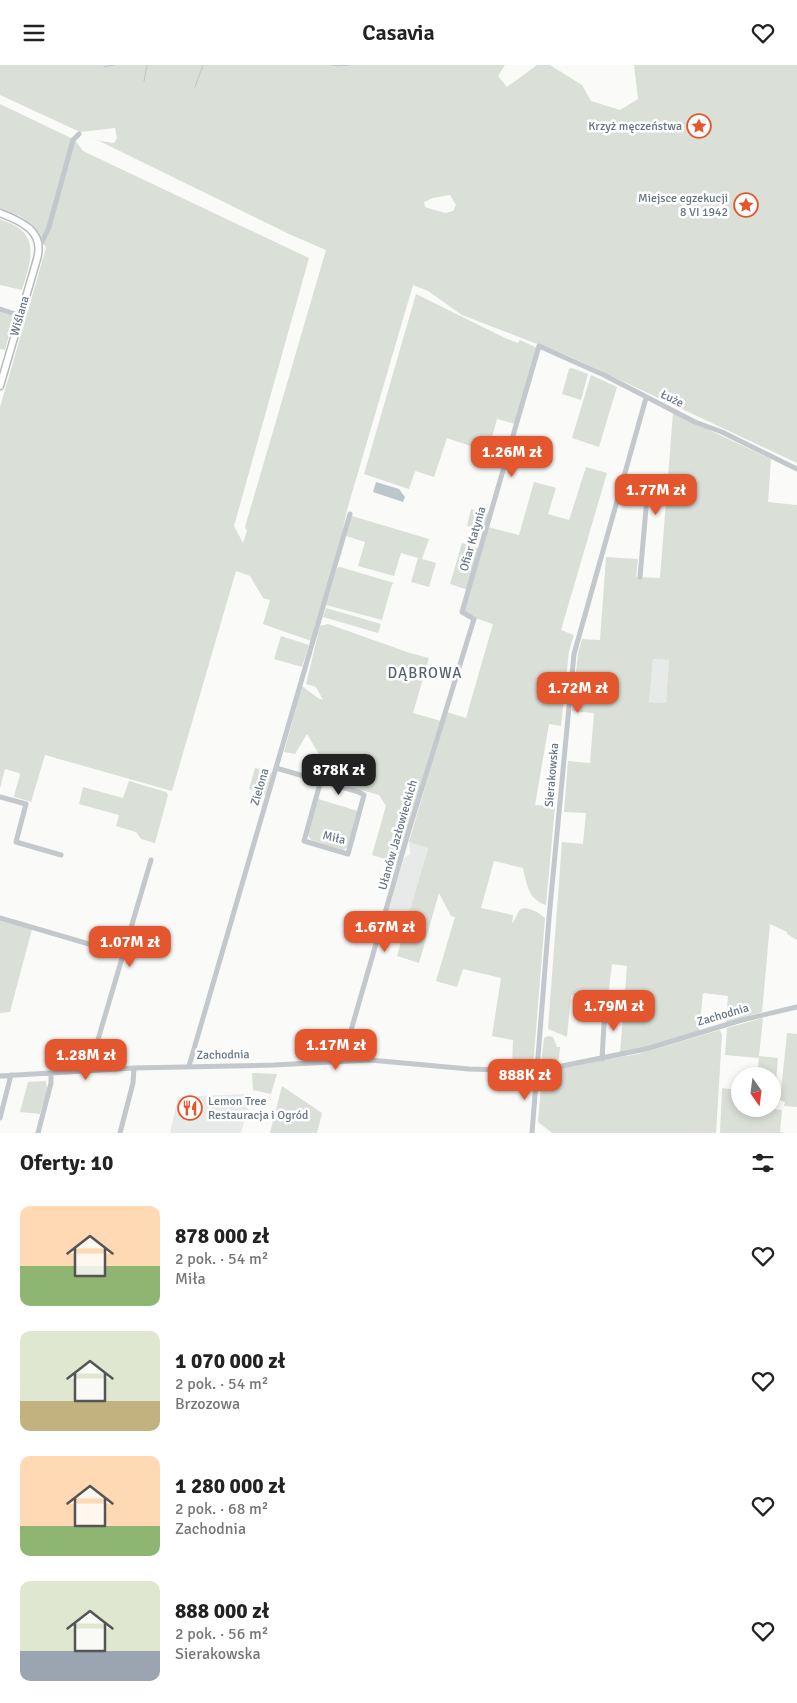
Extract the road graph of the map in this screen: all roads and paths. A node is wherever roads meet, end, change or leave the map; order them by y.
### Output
1 (79, 134) dead end
2 (0, 213) edge
3 (39, 246) junction
4 (0, 309) edge
5 (21, 316) junction
6 (539, 346) joint
7 (0, 386) edge
8 (646, 398) junction
9 (797, 469) edge
10 (621, 486) junction
11 (350, 513) dead end
12 (640, 577) dead end
13 (472, 617) joint
14 (276, 768) junction
15 (320, 780) junction
16 (0, 797) edge
17 (61, 855) dead end
18 (151, 860) dead end
19 (0, 918) edge
20 (123, 954) junction
21 (611, 1004) dead end
22 (797, 1007) edge
23 (602, 1059) junction
24 (344, 1061) junction
25 (189, 1066) junction
26 (134, 1068) junction
27 (88, 1070) junction
28 (537, 1071) junction
29 (51, 1073) junction
30 (11, 1075) junction
31 (0, 1076) edge
32 (0, 1118) edge
33 (38, 1133) edge
34 (120, 1133) edge
35 (532, 1133) edge

1 - 3 street
2 - 3 main road
3 - 5 main road, Wiślana
4 - 5 street
5 - 7 main road, Wiślana
6 - 8 street, Łuże
6 - 13 street, Ofiar Katynia
8 - 9 street, Łuże
8 - 10 street, Sierakowska
10 - 12 street
10 - 28 street, Sierakowska
11 - 14 street, Zielona
13 - 24 street, Ułanów Jazłowieckich
14 - 15 street, Miła
14 - 25 street, Zielona
15 - 15 street, Miła
16 - 17 street
18 - 20 street
19 - 20 street
20 - 27 street
21 - 23 street
22 - 23 street, Zachodnia
23 - 28 street, Zachodnia
24 - 25 street, Zachodnia
24 - 28 street, Zachodnia
25 - 26 street, Zachodnia
26 - 27 street, Zachodnia
26 - 34 street
27 - 29 street, Zachodnia
28 - 35 street, Sierakowska
29 - 30 street, Zachodnia
29 - 33 street
30 - 31 street, Zachodnia
30 - 32 street

